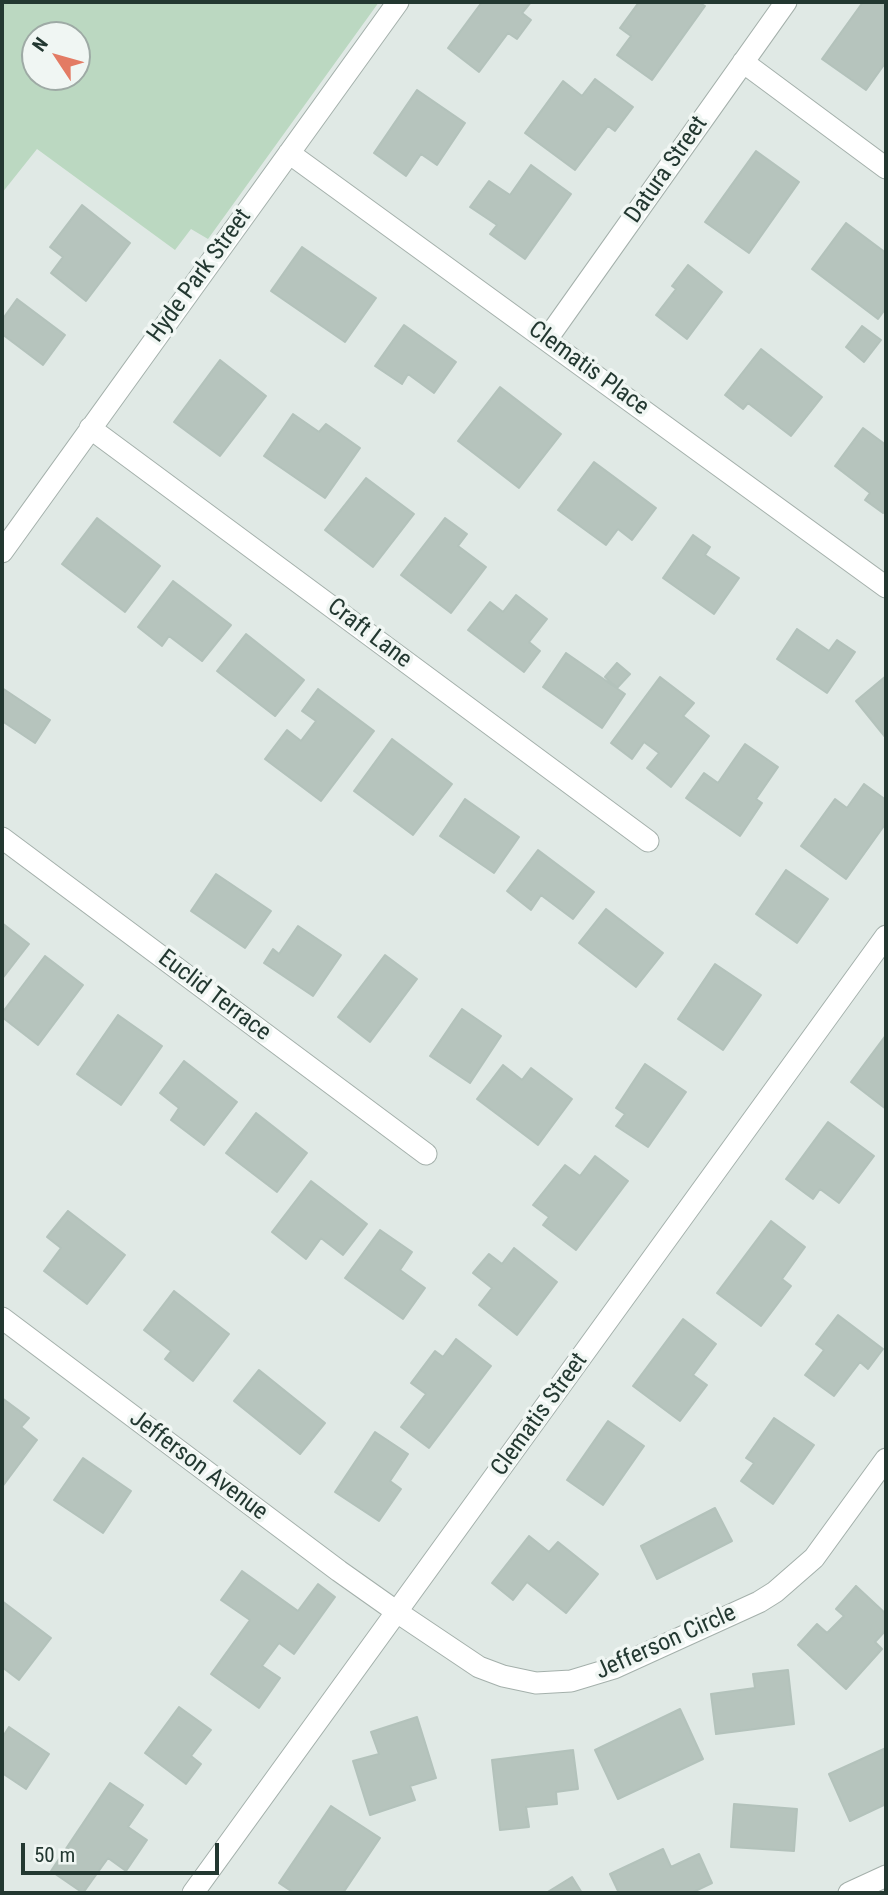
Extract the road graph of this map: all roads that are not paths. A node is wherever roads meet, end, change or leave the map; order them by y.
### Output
1 (398, 2) edge
2 (786, 2) edge
3 (743, 62) junction
4 (289, 153) junction
5 (886, 168) edge
6 (547, 339) junction
7 (90, 428) junction
8 (2, 552) edge
9 (886, 587) edge
10 (2, 838) edge
11 (648, 841) dead end
12 (886, 936) edge
13 (426, 1154) dead end
14 (2, 1318) edge
15 (886, 1459) edge
16 (397, 1612) junction
17 (886, 1876) edge
18 (194, 1893) edge
19 (849, 1893) edge

1 - 4 street, Hyde Park Street
2 - 3 street, Datura Street
3 - 5 street
3 - 6 street, Datura Street
4 - 6 street, Clematis Place
4 - 7 street, Hyde Park Street
6 - 9 street, Clematis Place
7 - 8 street, Hyde Park Street
7 - 11 street, Craft Lane
10 - 13 street, Euclid Terrace
12 - 16 street, Clematis Street
14 - 16 street, Jefferson Avenue
15 - 16 street, Jefferson Circle
16 - 18 street, Clematis Street
17 - 19 street

